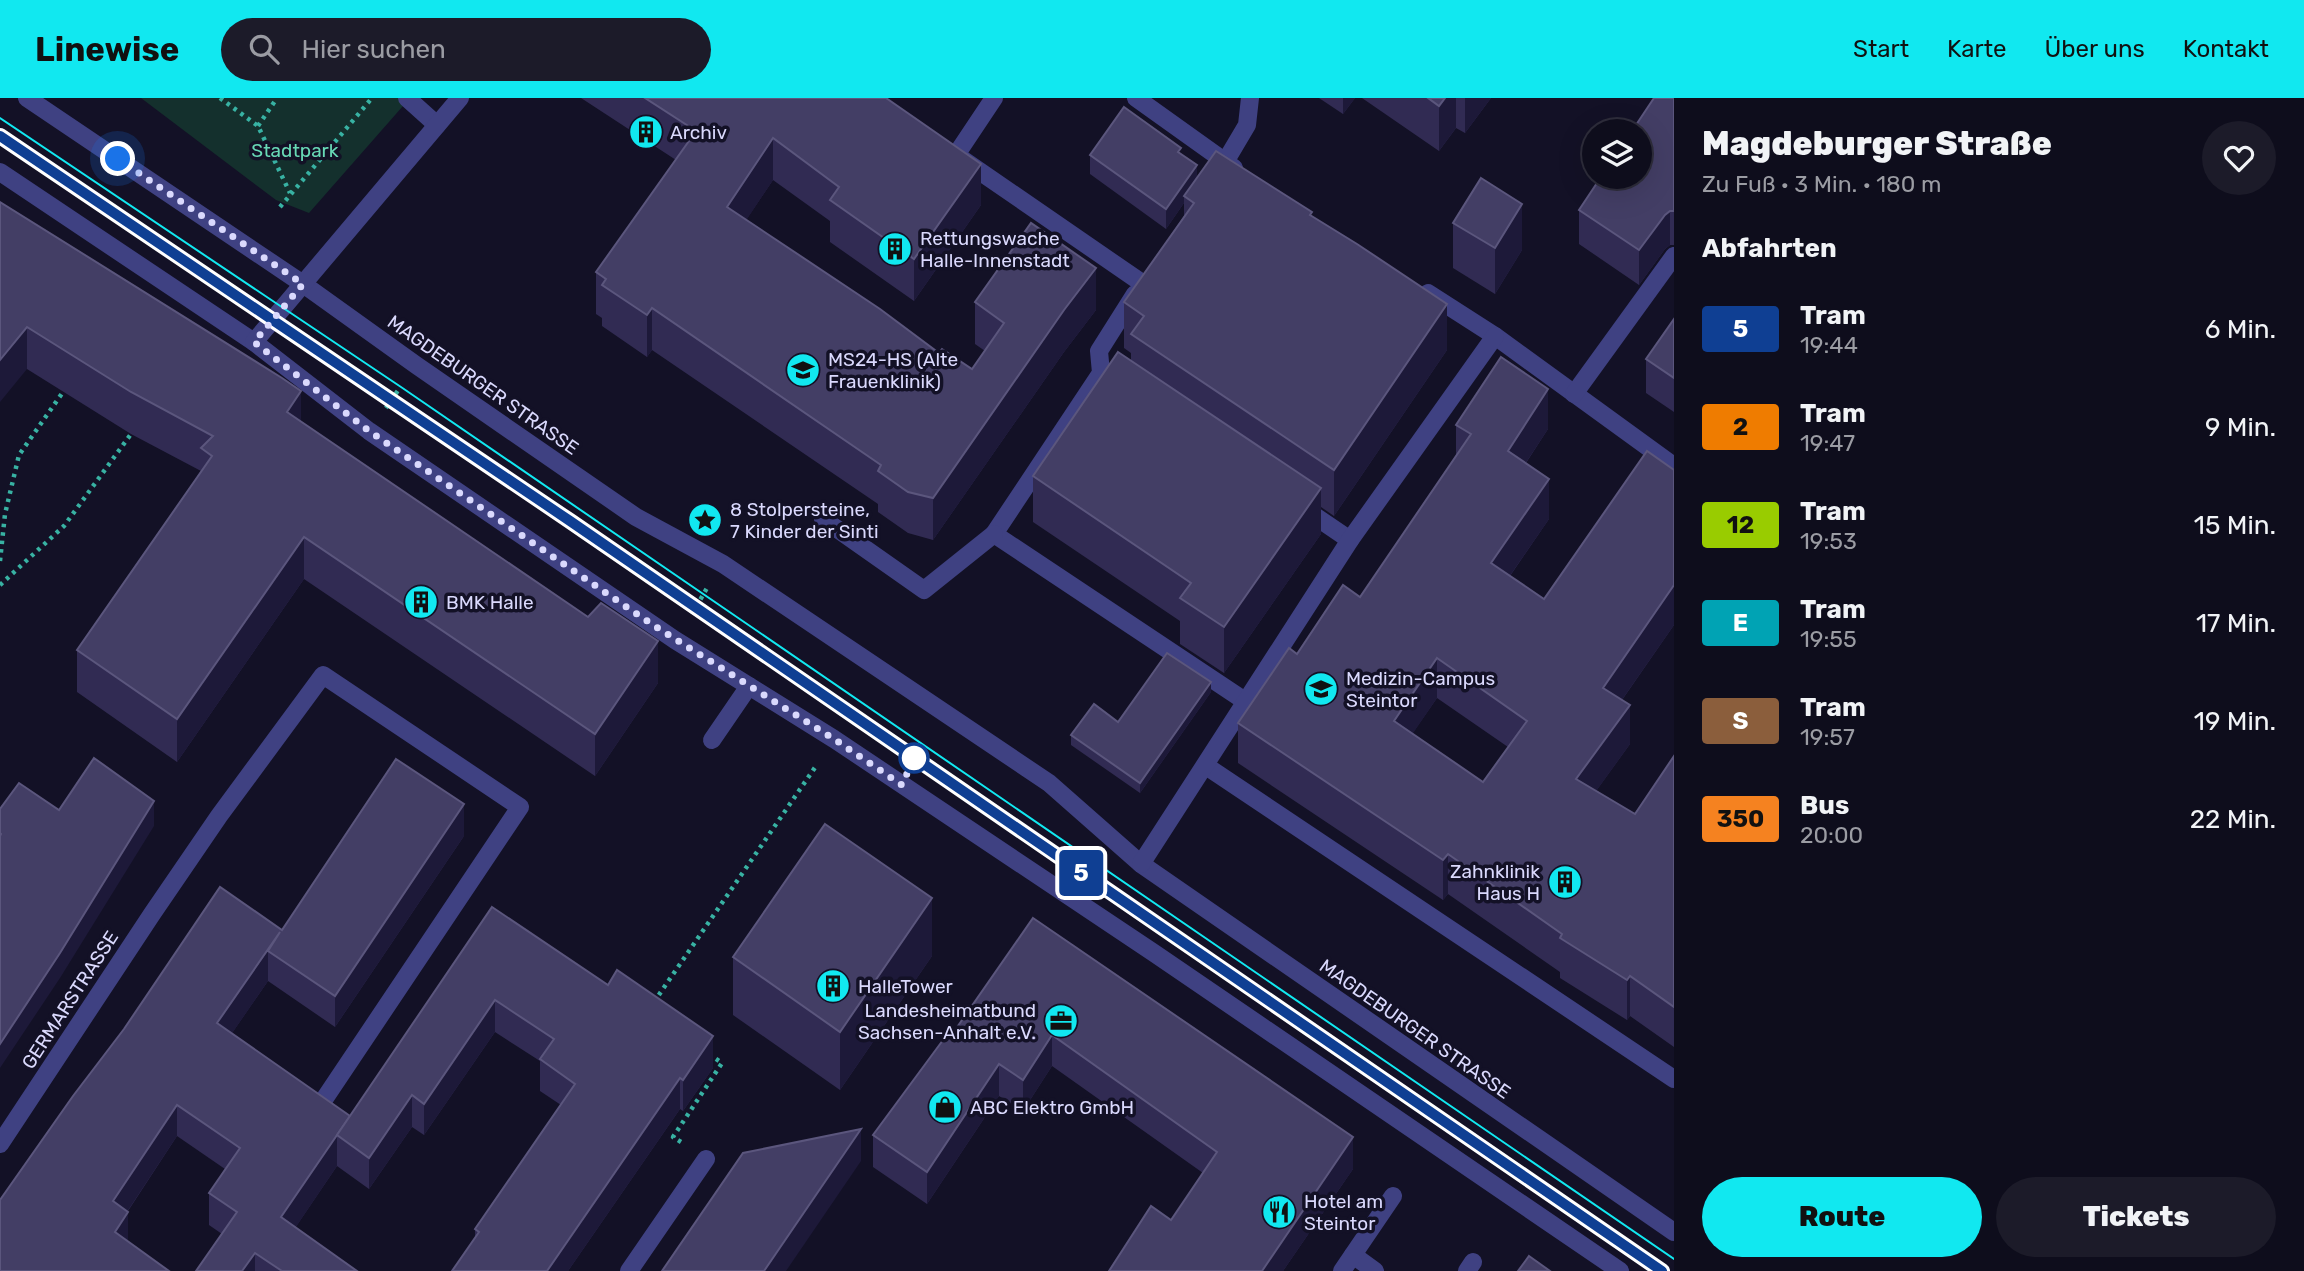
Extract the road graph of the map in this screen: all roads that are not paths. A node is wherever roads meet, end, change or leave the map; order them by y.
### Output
1 (27, 98) edge
2 (407, 98) edge
3 (460, 98) edge
4 (994, 98) edge
5 (1136, 98) edge
6 (1250, 98) edge
7 (437, 125) junction
8 (1226, 163) junction
9 (0, 172) edge
10 (1250, 178) edge
11 (1203, 196) edge
12 (1674, 256) edge
13 (1412, 282) edge
14 (303, 284) junction
15 (1495, 336) junction
16 (254, 342) junction
17 (1574, 394) junction
18 (1674, 466) edge
19 (1293, 502) edge
20 (823, 519) dead end
21 (994, 534) junction
22 (1350, 540) junction
23 (749, 686) junction
24 (1245, 701) junction
25 (712, 740) dead end
26 (1206, 766) junction
27 (1141, 864) junction
28 (1674, 1079) edge
29 (325, 1098) edge
30 (0, 1144) edge
31 (706, 1160) road end
32 (1393, 1196) dead end
33 (1674, 1232) edge
34 (1353, 1255) junction
35 (629, 1271) edge
36 (1342, 1271) edge
37 (1375, 1271) edge
38 (1620, 1271) edge

1 - 14 street, MAGDEBURGER STRASSE
2 - 7 street
3 - 7 street
4 - 21 street
5 - 8 street
6 - 8 street
7 - 14 street
8 - 10 street
8 - 11 street
9 - 16 street
12 - 17 street
13 - 15 street
14 - 16 street
14 - 27 street, MAGDEBURGER STRASSE
15 - 17 street
15 - 22 street
16 - 23 street
17 - 18 street
19 - 22 street
20 - 21 street
21 - 24 street
22 - 24 street
23 - 25 street
23 - 38 street
24 - 26 street
26 - 27 street
26 - 28 street
27 - 33 street, MAGDEBURGER STRASSE
29 - 30 street, GERMARSTRASSE
31 - 35 street
32 - 34 street
34 - 36 street
34 - 37 street

